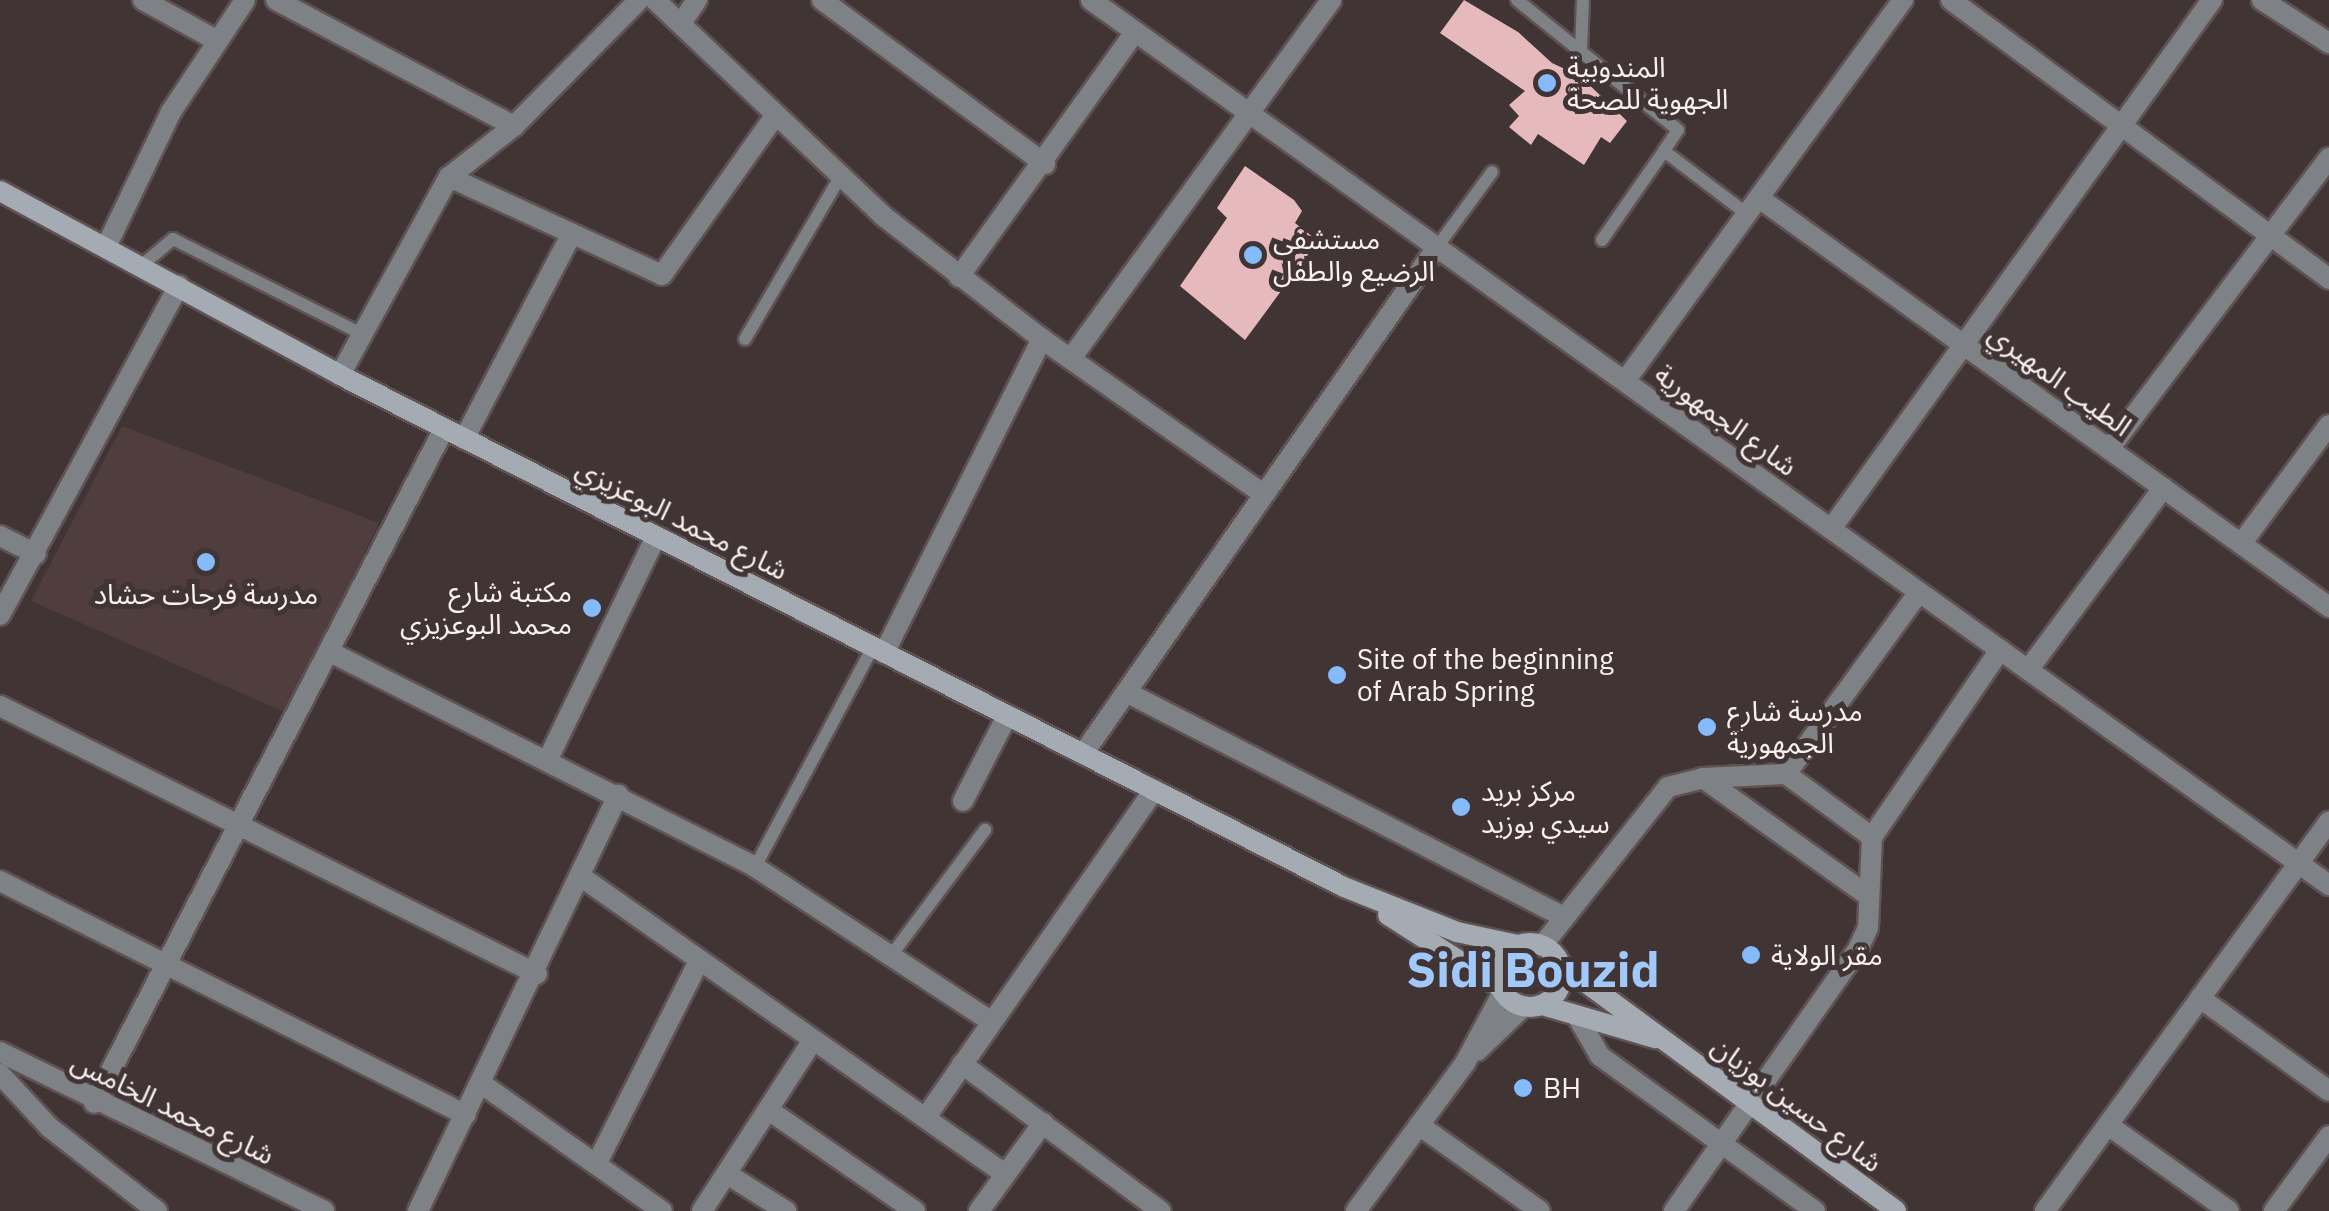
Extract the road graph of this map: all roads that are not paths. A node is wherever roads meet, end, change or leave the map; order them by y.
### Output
1 (143, 0) edge
2 (245, 0) edge
3 (276, 0) edge
4 (639, 0) edge
5 (655, 0) edge
6 (697, 0) edge
7 (822, 0) edge
8 (1091, 0) edge
9 (1331, 0) edge
10 (1518, 0) edge
11 (1583, 0) edge
12 (1903, 0) edge
13 (1950, 0) edge
14 (2212, 0) edge
15 (2262, 0) edge
16 (682, 22) junction
17 (1135, 32) junction
18 (218, 41) junction
19 (2329, 43) edge
20 (1582, 50) junction
21 (1249, 113) junction
22 (775, 116) junction
23 (514, 126) junction
24 (2123, 127) junction
25 (1664, 151) junction
26 (2329, 158) edge
27 (1045, 164) junction
28 (1492, 172) dead end
29 (449, 177) junction
30 (840, 177) junction
31 (0, 191) edge
32 (1753, 206) junction
33 (571, 235) junction
34 (2269, 235) junction
35 (1602, 240) dead end
36 (1437, 247) junction
37 (106, 248) junction
38 (141, 266) junction
39 (959, 277) junction
40 (2329, 279) edge
41 (178, 285) junction
42 (362, 334) junction
43 (745, 339) dead end
44 (1042, 339) junction
45 (1964, 346) junction
46 (1072, 357) junction
47 (340, 376) junction
48 (1625, 382) junction
49 (2329, 425) edge
50 (444, 429) junction
51 (464, 440) junction
52 (2109, 449) junction
53 (2163, 488) junction
54 (1263, 494) junction
55 (1831, 530) junction
56 (0, 536) edge
57 (656, 537) junction
58 (2241, 544) junction
59 (36, 554) junction
60 (1919, 592) junction
61 (2329, 607) edge
62 (0, 614) edge
63 (878, 650) junction
64 (2000, 650) junction
65 (330, 652) junction
66 (2028, 670) junction
67 (1126, 692) junction
68 (0, 706) edge
69 (1007, 716) junction
70 (1083, 754) junction
71 (548, 759) junction
72 (1786, 774) junction
73 (1703, 778) junction
74 (1154, 790) junction
75 (618, 795) junction
76 (962, 801) dead end
77 (2329, 821) edge
78 (241, 824) junction
79 (985, 830) dead end
80 (1872, 838) junction
81 (2298, 864) junction
82 (755, 867) junction
83 (580, 876) junction
84 (0, 881) edge
85 (2329, 886) edge
86 (1344, 887) junction
87 (1868, 894) junction
88 (1564, 917) junction
89 (1518, 945) junction
90 (1542, 946) junction
91 (893, 954) junction
92 (168, 962) junction
93 (698, 963) junction
94 (1560, 963) junction
95 (537, 974) junction
96 (1501, 990) junction
97 (2200, 998) junction
98 (1533, 1006) junction
99 (1577, 1016) junction
100 (992, 1022) junction
101 (1667, 1041) junction
102 (812, 1043) junction
103 (0, 1052) edge
104 (1465, 1063) junction
105 (962, 1064) junction
106 (0, 1074) edge
107 (482, 1084) junction
108 (2329, 1091) edge
109 (94, 1104) junction
110 (1750, 1105) junction
111 (770, 1111) junction
112 (466, 1114) junction
113 (926, 1117) junction
114 (1042, 1123) junction
115 (2108, 1124) junction
116 (1419, 1125) junction
117 (2329, 1136) edge
118 (1722, 1144) junction
119 (597, 1163) junction
120 (727, 1174) junction
121 (1005, 1174) junction
122 (157, 1211) edge
123 (324, 1211) edge
124 (418, 1211) edge
125 (662, 1211) edge
126 (702, 1211) edge
127 (786, 1211) edge
128 (915, 1211) edge
129 (979, 1211) edge
130 (1162, 1211) edge
131 (1356, 1211) edge
132 (1540, 1211) edge
133 (1674, 1211) edge
134 (1814, 1211) edge
135 (1896, 1211) edge
136 (2045, 1211) edge
137 (2229, 1211) edge
138 (2274, 1211) edge

1 - 18 street
2 - 18 street
3 - 23 street
4 - 23 street
5 - 16 street
6 - 16 street
7 - 27 street
8 - 17 street, شارع الجمهورية
9 - 21 street
10 - 20 lane
11 - 20 lane
12 - 32 street
13 - 24 street
14 - 24 street
15 - 19 street
16 - 22 street
17 - 21 street, شارع الجمهورية
17 - 27 street
18 - 37 street
20 - 25 lane
21 - 36 street, شارع الجمهورية
21 - 46 street
22 - 30 street
22 - 33 street
23 - 29 street
24 - 34 street
24 - 45 street
25 - 32 lane
25 - 35 lane
26 - 34 street
27 - 39 street
28 - 36 lane
29 - 33 street
29 - 42 street
30 - 39 street
30 - 43 lane
31 - 37 main road, شارع محمد البوعزيزي
32 - 45 street, الطيب المهيري
32 - 48 street
33 - 51 street
34 - 40 street
34 - 52 street
36 - 48 street, شارع الجمهورية
36 - 54 street
37 - 38 main road, شارع محمد البوعزيزي
38 - 41 main road, شارع محمد البوعزيزي
38 - 42 lane
39 - 44 street
41 - 47 main road, شارع محمد البوعزيزي
41 - 59 street
42 - 47 street
44 - 46 street
44 - 63 street
45 - 52 street, الطيب المهيري
45 - 55 street
46 - 54 street
47 - 50 main road, شارع محمد البوعزيزي
48 - 55 street, شارع الجمهورية
49 - 58 street
50 - 51 main road, شارع محمد البوعزيزي
50 - 65 street
51 - 57 main road, شارع محمد البوعزيزي
52 - 53 street, الطيب المهيري
53 - 58 street, الطيب المهيري
53 - 66 street
54 - 67 street
55 - 60 street, شارع الجمهورية
56 - 59 street
57 - 63 main road, شارع محمد البوعزيزي
57 - 71 street
58 - 61 street, الطيب المهيري
59 - 62 street
60 - 64 street, شارع الجمهورية
60 - 72 street
63 - 69 main road, شارع محمد البوعزيزي
63 - 82 lane
64 - 66 street, شارع الجمهورية
64 - 80 street
65 - 71 street
65 - 78 street
66 - 81 street, شارع الجمهورية
67 - 70 street
67 - 88 street
68 - 78 street
69 - 70 main road, شارع محمد البوعزيزي
69 - 76 street
70 - 74 main road, شارع محمد البوعزيزي
71 - 75 street
72 - 73 street
72 - 80 street
73 - 87 street
73 - 88 street
74 - 86 main road, شارع محمد البوعزيزي
74 - 100 street
75 - 82 street
75 - 83 street
77 - 81 street
78 - 92 street
78 - 95 street
79 - 91 lane
80 - 87 street
81 - 85 street, شارع الجمهورية
81 - 97 street
82 - 91 street
83 - 93 street
83 - 95 street
84 - 92 street
86 - 89 main road, شارع محمد البوعزيزي
86 - 96 main road, شارع محمد البوعزيزي
87 - 110 street
88 - 90 street
89 - 90 main road
89 - 96 main road
90 - 94 main road
91 - 100 street
92 - 109 street
92 - 112 street
93 - 102 street
93 - 119 street
94 - 98 main road
94 - 101 main road, شارع حسين بوزيان
95 - 107 street
96 - 98 main road
96 - 104 street
97 - 108 street
97 - 115 street
98 - 99 main road, شارع حسين بوزيان
98 - 104 street
99 - 101 main road, شارع حسين بوزيان
99 - 118 street
100 - 105 street
101 - 110 main road, شارع حسين بوزيان
102 - 111 street
102 - 113 street
103 - 109 street, شارع محمد الخامس
104 - 116 street
105 - 113 street
105 - 114 street
106 - 122 street
107 - 112 street
107 - 119 street
109 - 123 street, شارع محمد الخامس
110 - 118 street
110 - 135 main road, شارع حسين بوزيان
111 - 120 street
111 - 128 street
112 - 124 street
113 - 121 street
114 - 121 street
114 - 130 street
115 - 136 street
115 - 137 street
116 - 131 street
116 - 132 street
117 - 138 street
118 - 133 street
118 - 134 street
119 - 125 street
120 - 126 street
120 - 127 street
121 - 129 street

